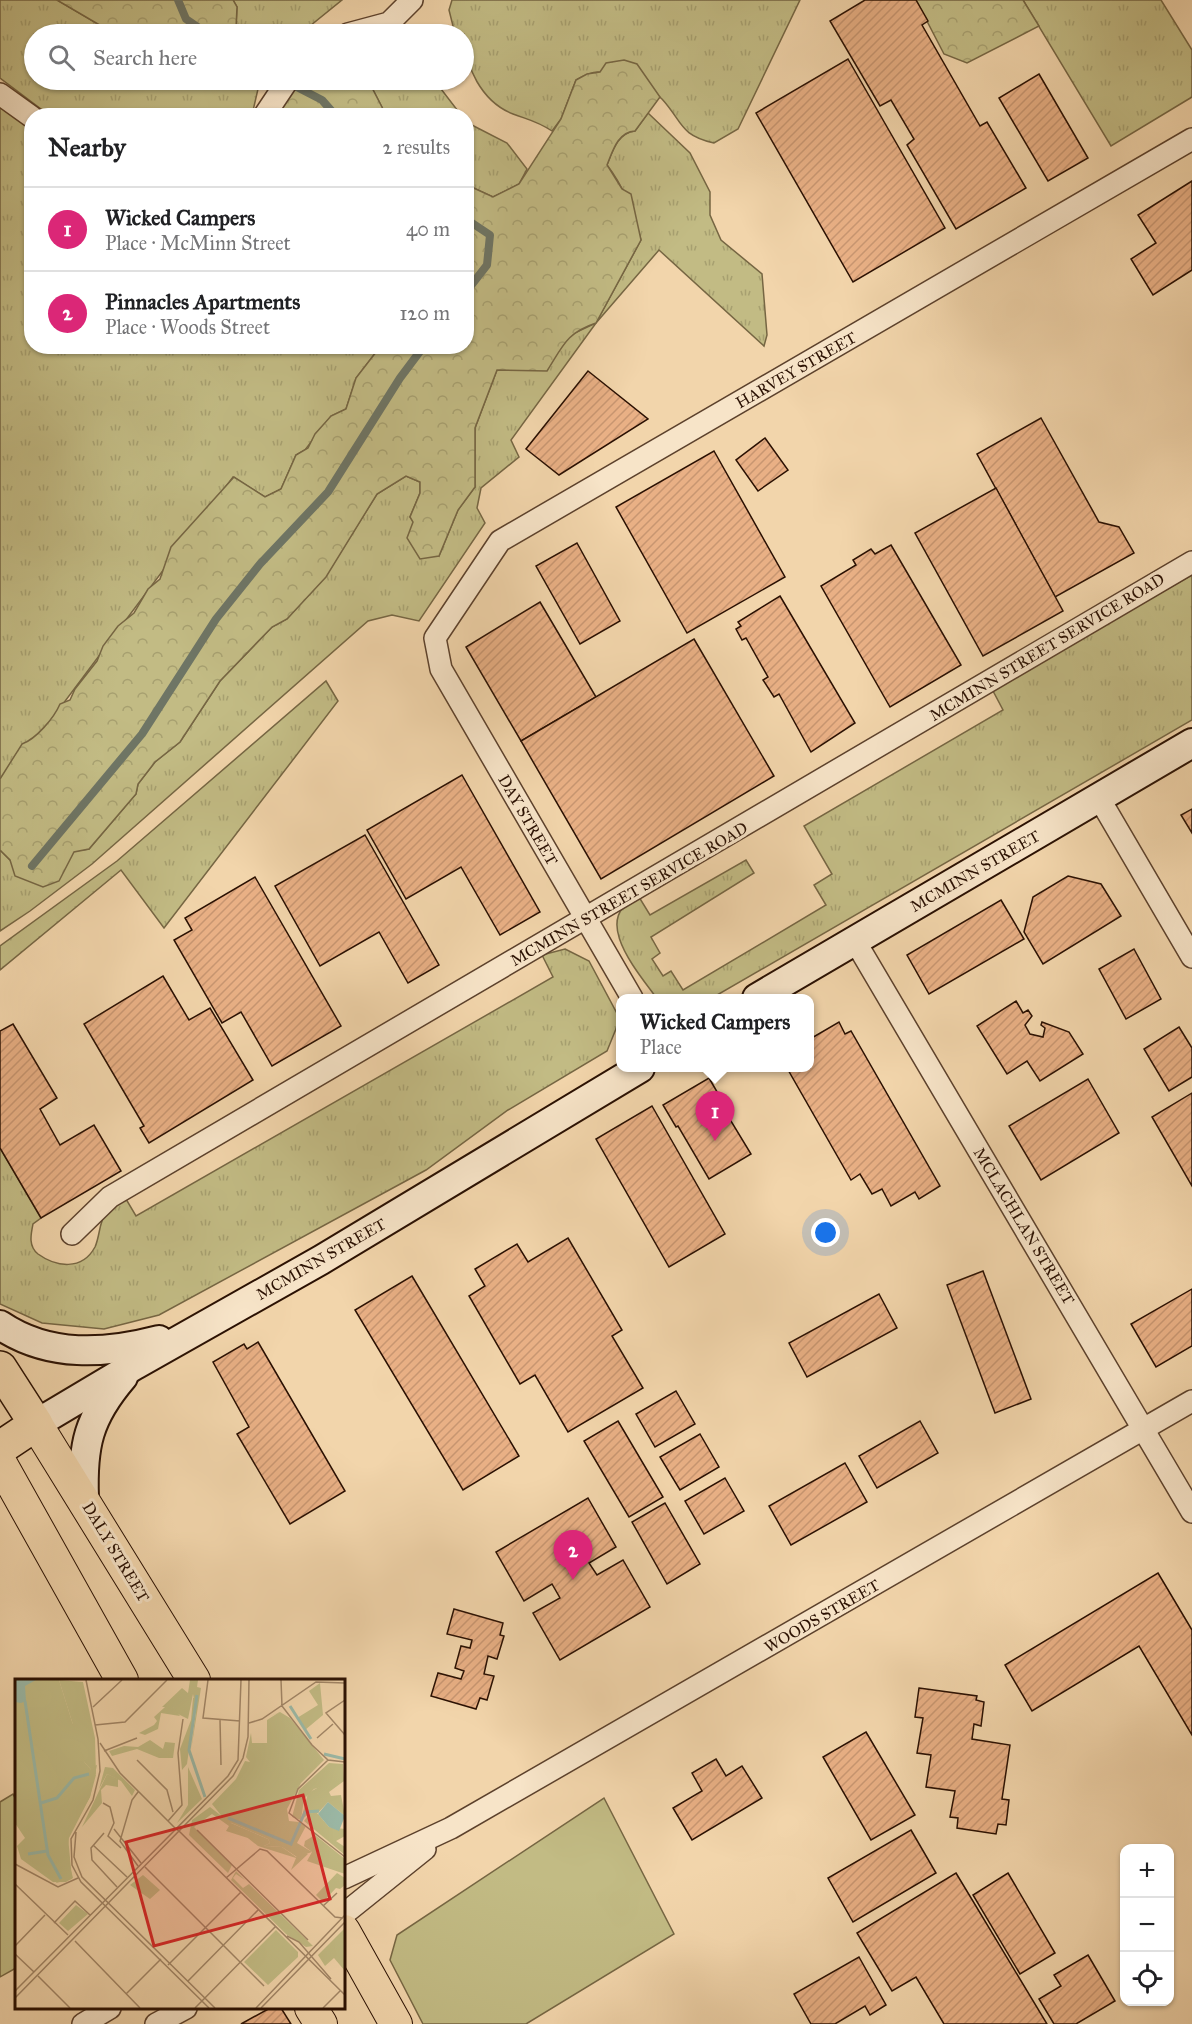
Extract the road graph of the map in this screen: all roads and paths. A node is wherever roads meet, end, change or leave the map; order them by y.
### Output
1 (411, 0) edge
2 (385, 24) edge
3 (281, 90) edge
4 (0, 94) edge
5 (268, 108) edge
6 (24, 111) edge
7 (1192, 139) edge
8 (1192, 561) edge
9 (435, 638) joint
10 (1192, 743) edge
11 (1099, 798) junction
12 (585, 920) junction
13 (855, 941) junction
14 (1192, 957) edge
15 (629, 994) edge
16 (765, 994) edge
17 (633, 1072) edge
18 (72, 1234) dead end
19 (217, 1318) junction
20 (0, 1325) edge
21 (135, 1365) junction
22 (0, 1368) edge
23 (1192, 1401) edge
24 (36, 1424) junction
25 (1144, 1429) junction
26 (0, 1448) edge
27 (0, 1462) edge
28 (84, 1498) junction
29 (1192, 1512) edge
30 (121, 1679) edge
31 (193, 1679) edge
32 (451, 1828) junction
33 (345, 1878) edge
34 (345, 1913) edge
35 (345, 1933) edge
36 (182, 2009) edge
37 (312, 2009) edge
38 (156, 2024) edge
39 (321, 2024) edge
40 (396, 2024) edge

1 - 2 street
3 - 5 street
4 - 6 street
7 - 9 street, HARVEY STREET
8 - 12 street, MCMINN STREET SERVICE ROAD
9 - 12 street, DAY STREET
10 - 11 street, MCMINN STREET
11 - 13 street, MCMINN STREET
11 - 14 street
12 - 15 street, DAY STREET
12 - 18 street, MCMINN STREET SERVICE ROAD
13 - 16 street, MCMINN STREET
13 - 25 street, MCLACHLAN STREET
17 - 19 street, MCMINN STREET
19 - 20 street
19 - 21 street, MCMINN STREET
21 - 24 street, MCMINN STREET
21 - 28 street
22 - 24 highway
23 - 25 street, WOODS STREET
24 - 26 highway, MCMINN STREET
24 - 28 main road, DALY STREET
25 - 29 street, MCLACHLAN STREET
25 - 32 street, WOODS STREET
27 - 30 main road
28 - 31 main road, DALY STREET
32 - 33 street, WOODS STREET
32 - 34 street, WOODS STREET
35 - 40 main road
36 - 38 street
37 - 39 main road

